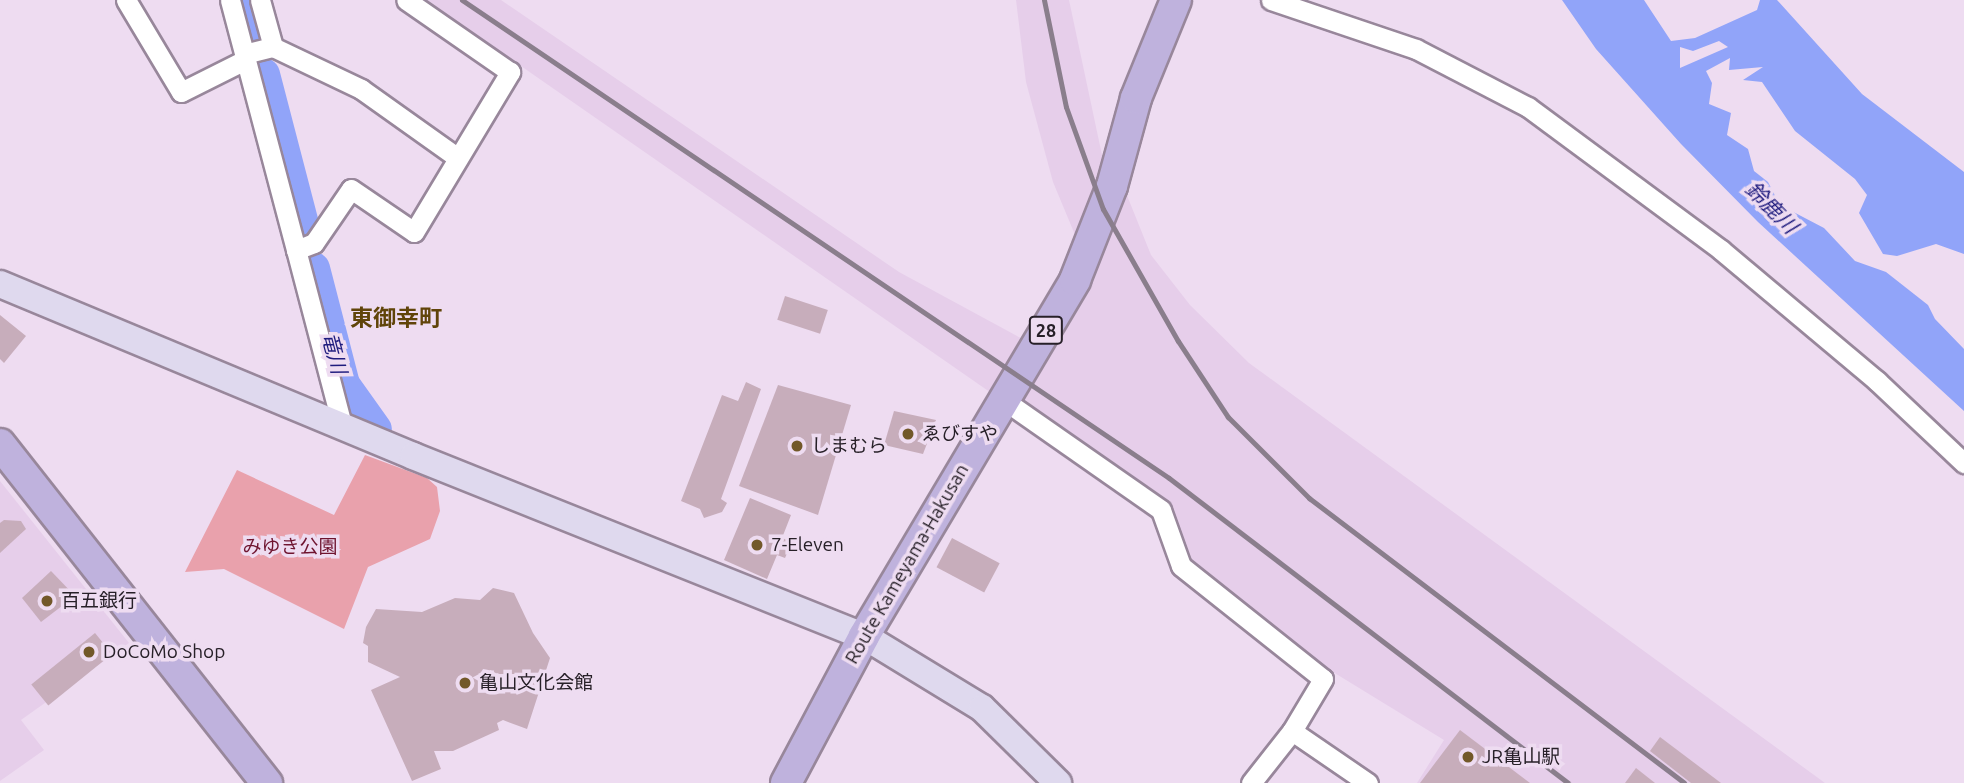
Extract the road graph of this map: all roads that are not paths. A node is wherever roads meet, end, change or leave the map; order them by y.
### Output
1 (125, 0) edge
2 (230, 0) edge
3 (260, 0) edge
4 (406, 0) edge
5 (1176, 0) edge
6 (1271, 0) edge
7 (273, 47) junction
8 (244, 57) junction
9 (458, 158) junction
10 (296, 250) junction
11 (0, 284) edge
12 (1005, 401) junction
13 (342, 425) junction
14 (0, 444) edge
15 (1964, 463) edge
16 (864, 636) junction
17 (1292, 731) junction
18 (267, 783) edge
19 (786, 783) edge
20 (1058, 783) edge
21 (1251, 783) edge
22 (1368, 783) edge

1 - 8 street
2 - 8 street
3 - 7 street
4 - 9 street
5 - 12 main road, Route Kameyama-Hakusan / 28
6 - 15 street
7 - 8 street
7 - 9 street
8 - 10 street
9 - 10 street
10 - 13 street
11 - 13 street
12 - 16 main road, Route Kameyama-Hakusan / 28
12 - 17 street
13 - 16 street
14 - 18 main road
16 - 19 main road, Route Kameyama-Hakusan / 28
16 - 20 street
17 - 21 street
17 - 22 street

